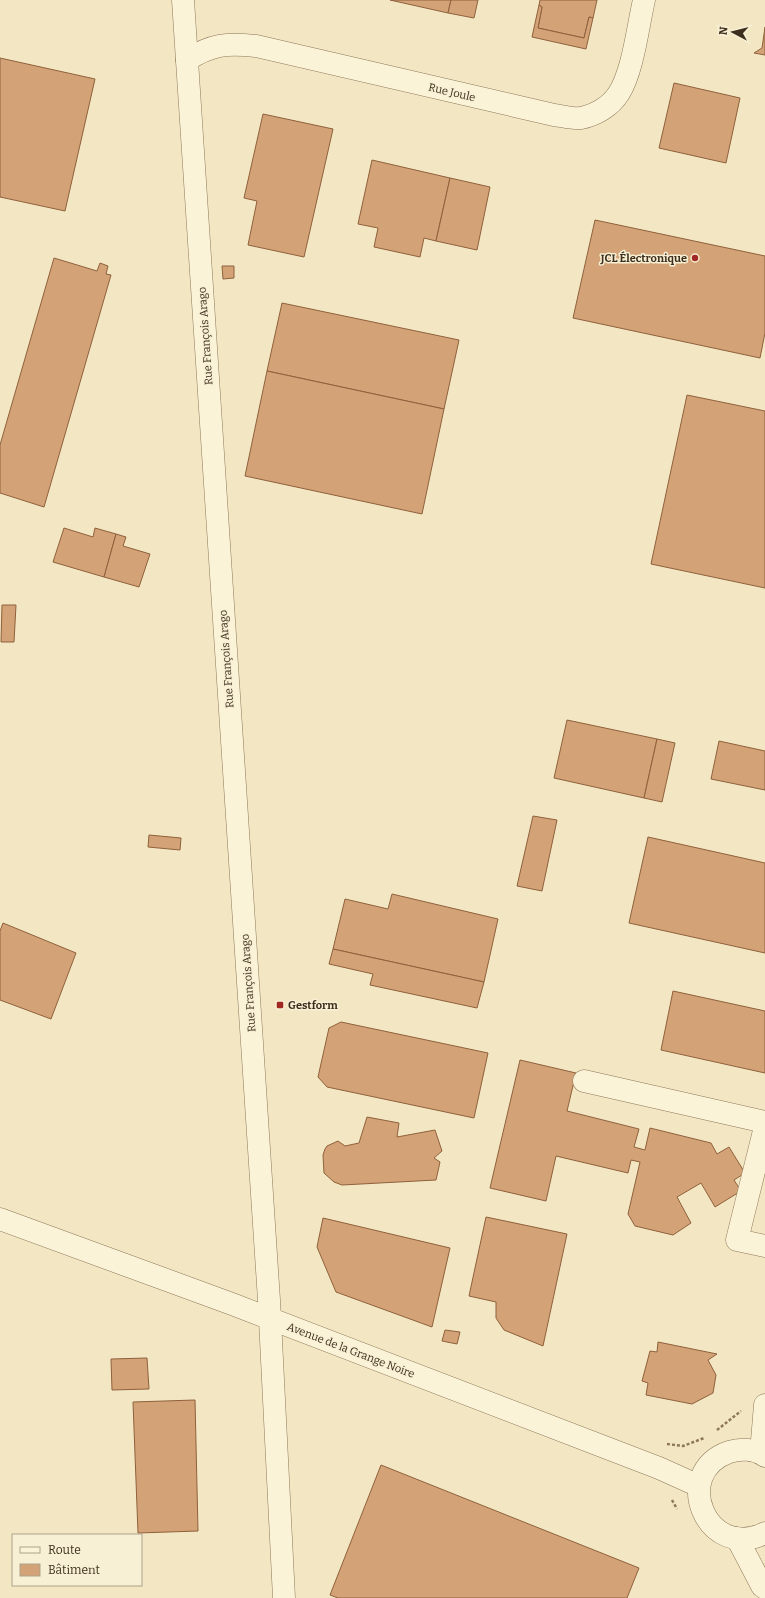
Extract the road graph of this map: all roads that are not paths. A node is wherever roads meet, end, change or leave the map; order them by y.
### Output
1 (183, 0) edge
2 (644, 0) edge
3 (187, 60) junction
4 (584, 1081) dead end
5 (765, 1122) edge
6 (765, 1127) edge
7 (0, 1219) edge
8 (765, 1246) edge
9 (270, 1319) junction
10 (765, 1405) edge
11 (763, 1454) edge
12 (699, 1486) junction
13 (765, 1533) edge
14 (737, 1538) junction
15 (765, 1588) edge
16 (284, 1598) edge

1 - 3 street, Rue François Arago
2 - 3 street, Rue Joule
3 - 9 street, Rue François Arago
4 - 5 street
6 - 8 street
7 - 9 street, Avenue de la Grange Noire
9 - 12 street, Avenue de la Grange Noire
9 - 16 street, Rue François Arago
10 - 11 street
11 - 12 street
12 - 14 street
13 - 14 street
14 - 15 street

